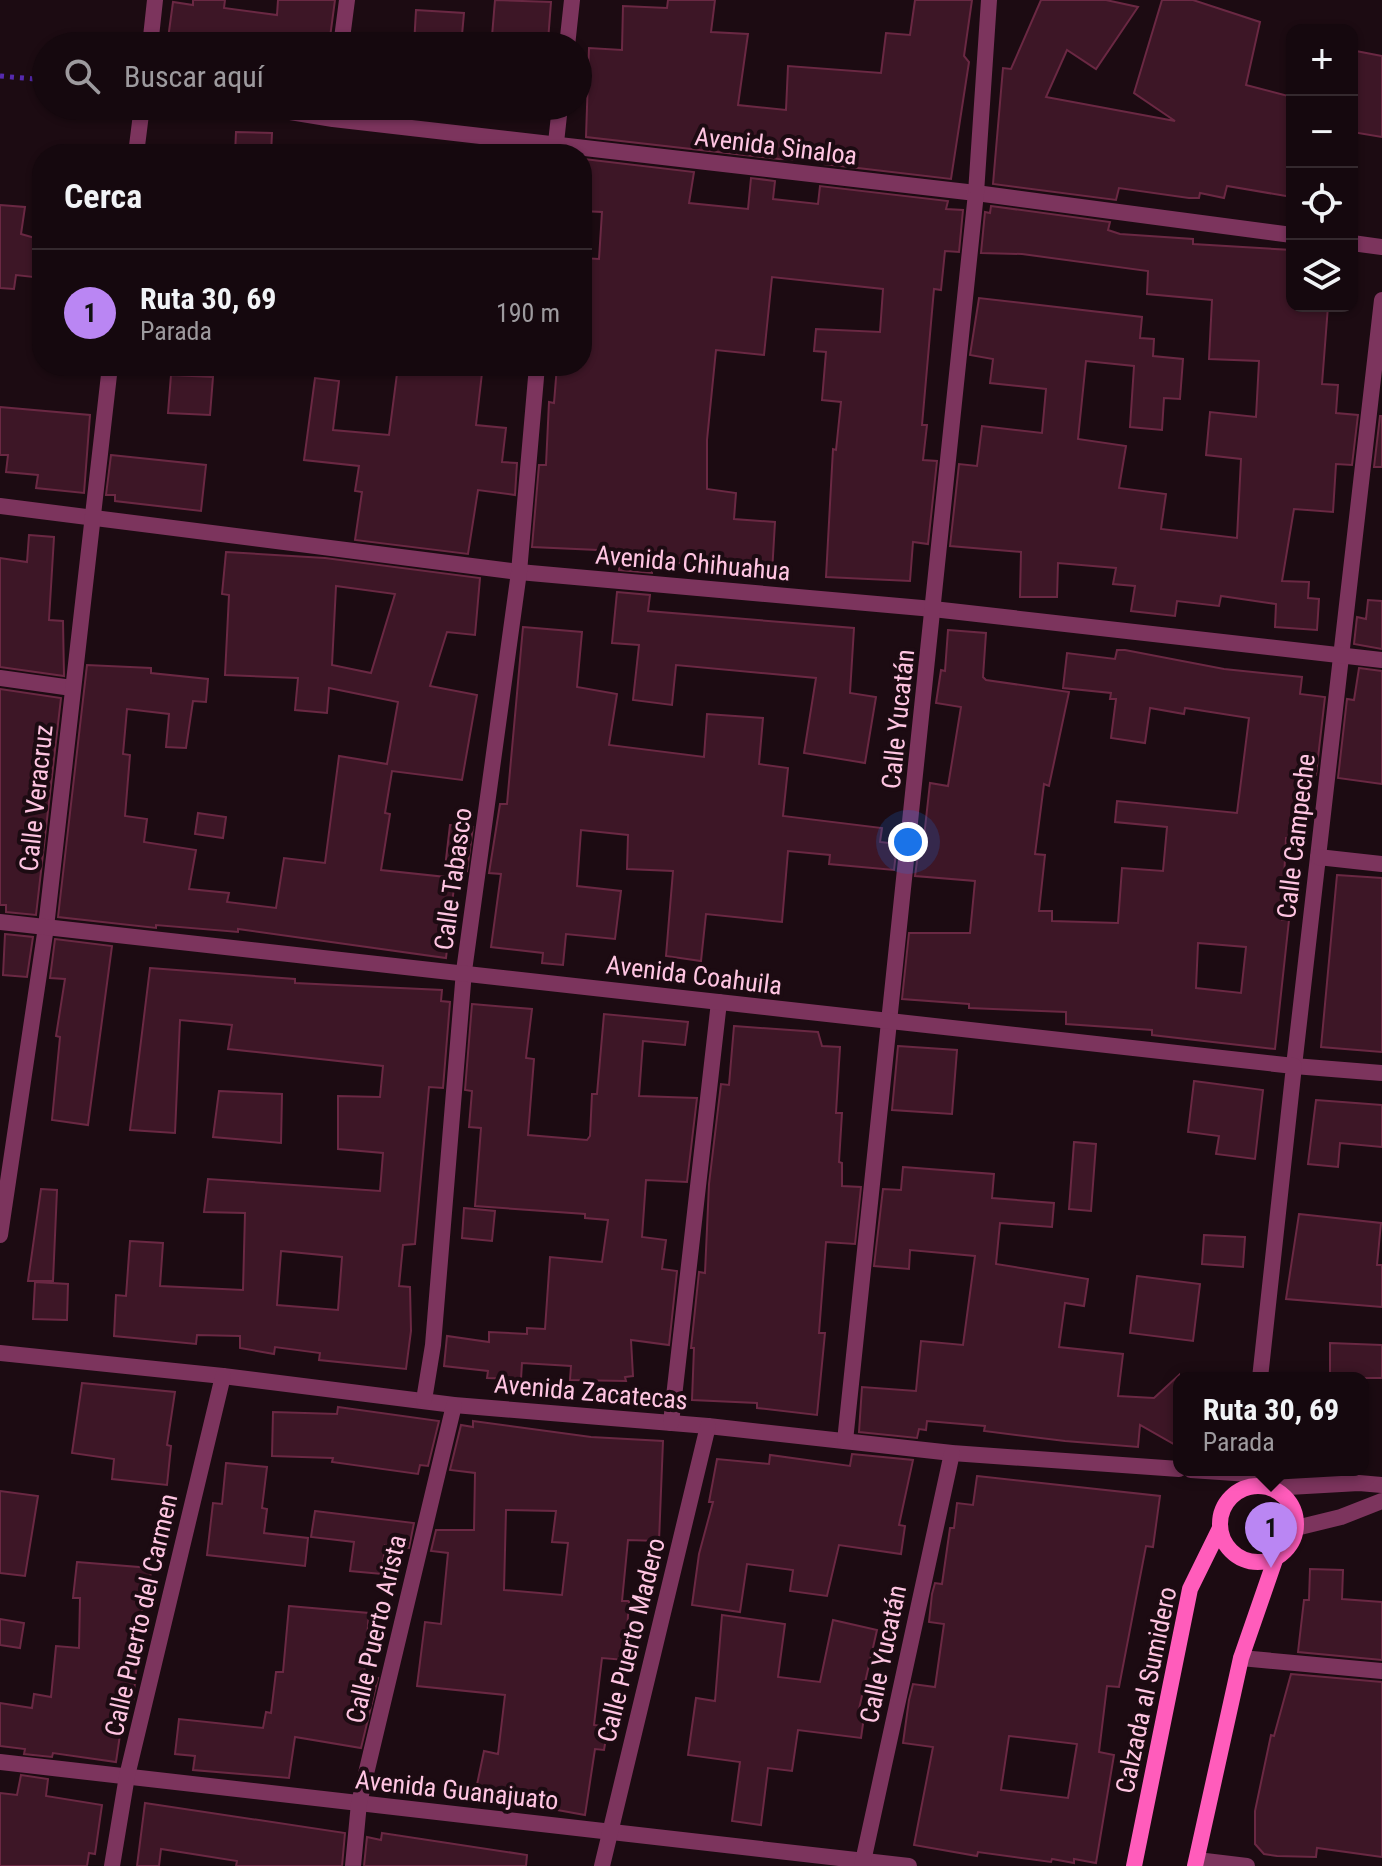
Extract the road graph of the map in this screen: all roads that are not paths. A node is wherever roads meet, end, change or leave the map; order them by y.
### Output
1 (155, 0) edge
2 (347, 0) edge
3 (572, 0) edge
4 (989, 0) edge
5 (152, 32) edge
6 (343, 32) edge
7 (569, 32) edge
8 (140, 120) edge
9 (382, 120) edge
10 (559, 120) edge
11 (137, 144) edge
12 (526, 144) edge
13 (556, 144) edge
14 (592, 153) edge
15 (976, 193) junction
16 (1286, 234) edge
17 (1358, 244) edge
18 (1382, 247) edge
19 (1382, 300) edge
20 (109, 376) edge
21 (536, 376) edge
22 (0, 506) edge
23 (90, 517) junction
24 (519, 572) junction
25 (933, 609) junction
26 (1341, 654) junction
27 (1382, 660) edge
28 (0, 678) edge
29 (72, 688) junction
30 (1318, 857) junction
31 (1382, 864) edge
32 (0, 922) edge
33 (46, 927) junction
34 (464, 971) junction
35 (719, 1002) junction
36 (890, 1021) junction
37 (1294, 1066) junction
38 (1382, 1073) edge
39 (0, 1235) edge
40 (0, 1353) edge
41 (1261, 1372) edge
42 (223, 1376) junction
43 (424, 1400) junction
44 (454, 1405) junction
45 (671, 1423) junction
46 (708, 1426) junction
47 (845, 1441) junction
48 (952, 1453) junction
49 (1173, 1469) edge
50 (1250, 1477) edge
51 (1382, 1485) edge
52 (1271, 1488) junction
53 (1382, 1501) edge
54 (1220, 1528) junction
55 (1296, 1528) junction
56 (1276, 1557) junction
57 (1241, 1658) junction
58 (1382, 1671) edge
59 (0, 1762) edge
60 (127, 1776) junction
61 (359, 1803) junction
62 (610, 1832) junction
63 (863, 1863) edge
64 (1196, 1863) edge
65 (112, 1866) edge
66 (353, 1866) edge
67 (602, 1866) edge
68 (909, 1866) edge
69 (1134, 1866) edge
70 (1247, 1866) edge

1 - 5 street
2 - 6 street
3 - 7 street
4 - 15 street, Calle Yucatán
8 - 11 street
9 - 12 street, Avenida Sinaloa
10 - 13 street
14 - 15 street, Avenida Sinaloa
15 - 16 street, Avenida Sinaloa
15 - 25 street, Calle Yucatán
17 - 18 street
19 - 26 street, Calle Campeche
20 - 23 street, Calle Veracruz
21 - 24 street, Calle Tabasco
22 - 23 street, Avenida Chihuahua
23 - 24 street, Avenida Chihuahua
23 - 29 street, Calle Veracruz
24 - 25 street, Avenida Chihuahua
24 - 34 street, Calle Tabasco
25 - 26 street, Avenida Chihuahua
25 - 36 street, Calle Yucatán
26 - 27 street, Avenida Chihuahua
26 - 30 street, Calle Campeche
28 - 29 street
29 - 33 street, Calle Veracruz
30 - 31 street
30 - 37 street, Calle Campeche
32 - 33 street, Avenida Coahuila
33 - 34 street, Avenida Coahuila
33 - 39 street, Calle Veracruz
34 - 35 street, Avenida Coahuila
34 - 43 street, Calle Tabasco
35 - 36 street, Avenida Coahuila
35 - 45 street
36 - 37 street, Avenida Coahuila
36 - 47 street, Calle Yucatán
37 - 38 street, Avenida Coahuila
37 - 41 street, Calle Campeche
40 - 42 street, Avenida Zacatecas
42 - 43 street, Avenida Zacatecas
42 - 60 street, Calle Puerto del Carmen
43 - 44 street, Avenida Zacatecas
44 - 45 street, Avenida Zacatecas
44 - 61 street, Calle Puerto Arista
45 - 46 street, Avenida Zacatecas
46 - 47 street, Avenida Zacatecas
46 - 62 street, Calle Puerto Madero
47 - 48 street, Avenida Zacatecas
48 - 49 street, Avenida Zacatecas
48 - 63 street, Calle Yucatán
50 - 52 main road
50 - 54 main road
51 - 52 street
52 - 55 main road
53 - 55 street
54 - 56 main road
54 - 69 main road, Calzada al Sumidero
55 - 56 main road
56 - 57 main road
57 - 58 street
57 - 64 main road
59 - 60 street, Avenida Guanajuato
60 - 61 street, Avenida Guanajuato
60 - 65 street, Calle Puerto del Carmen
61 - 62 street, Avenida Guanajuato
61 - 66 street, Calle Puerto Arista
62 - 63 street, Avenida Guanajuato
62 - 67 street, Calle Puerto Madero
63 - 68 street, Avenida Guanajuato
64 - 70 street

